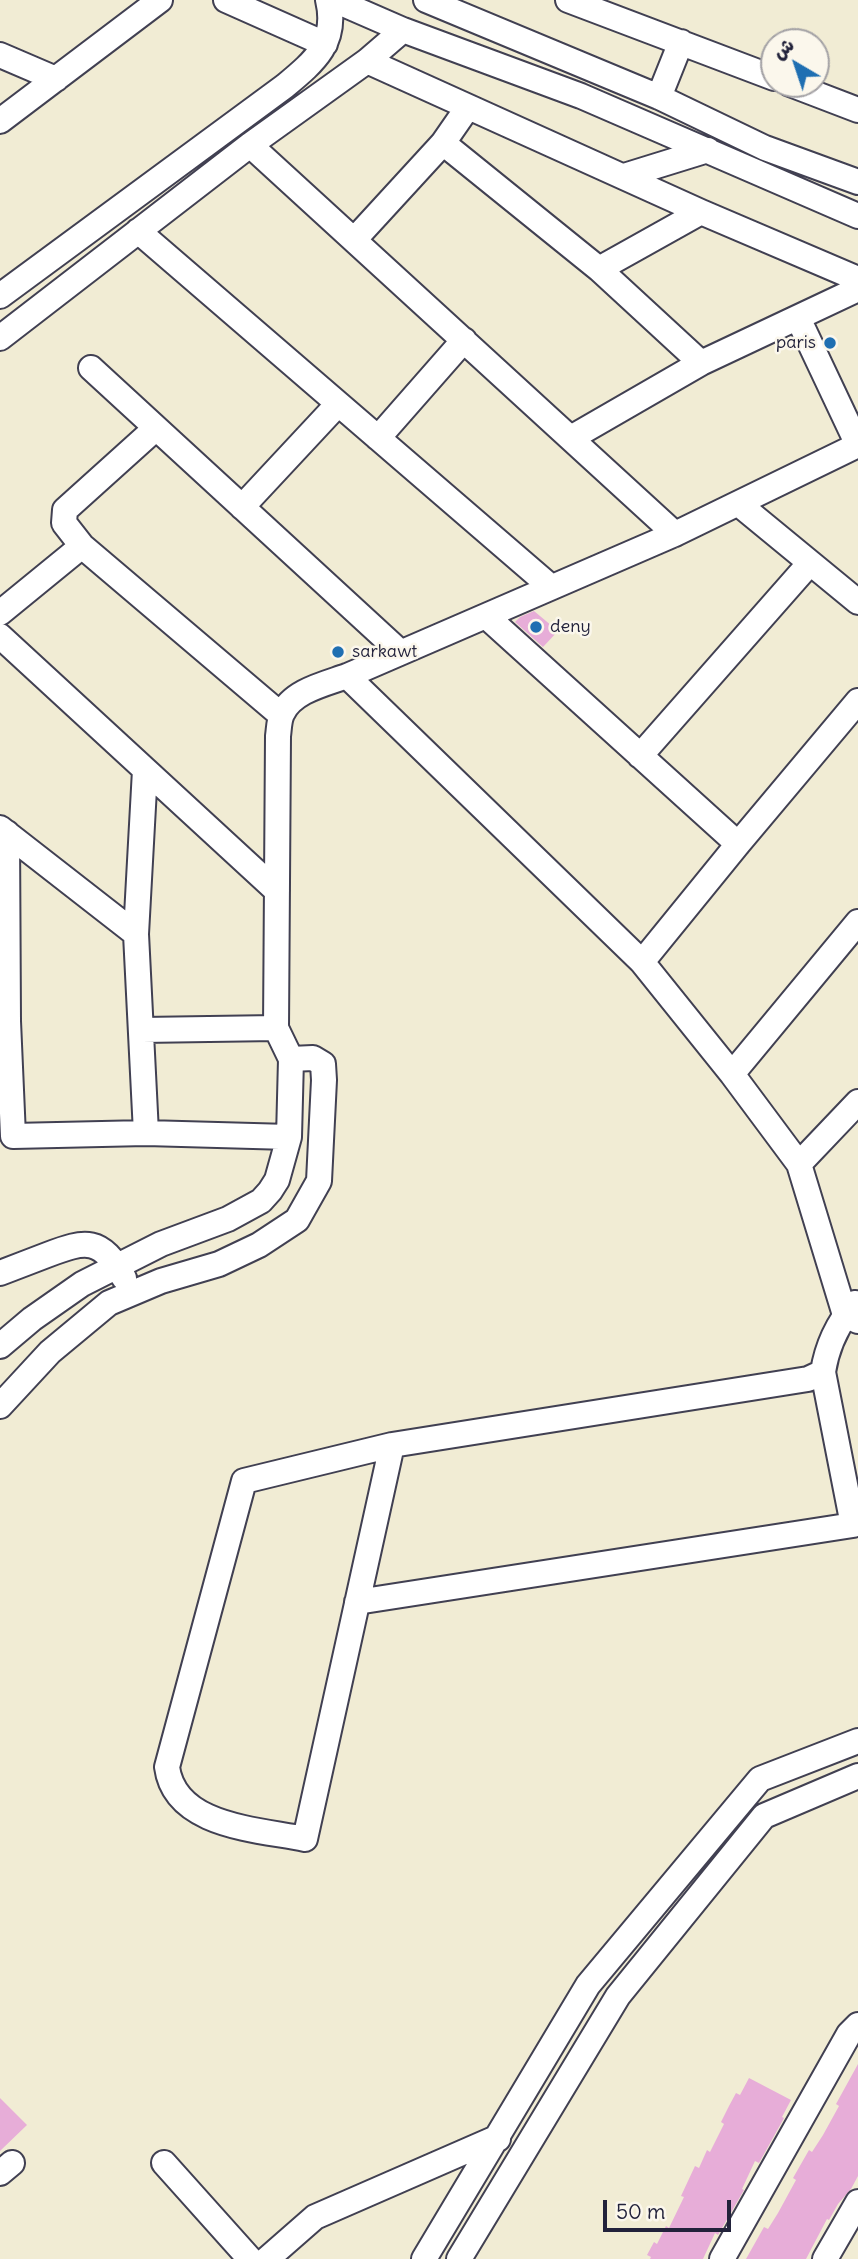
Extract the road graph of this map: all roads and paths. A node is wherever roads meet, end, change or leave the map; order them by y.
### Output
1 (160, 0) edge
2 (226, 0) edge
3 (328, 0) edge
4 (334, 0) edge
5 (426, 0) edge
6 (568, 0) edge
7 (403, 30) junction
8 (681, 42) junction
9 (325, 44) junction
10 (0, 55) edge
11 (367, 61) junction
12 (760, 73) edge
13 (57, 79) junction
14 (659, 97) junction
15 (827, 98) edge
16 (468, 107) junction
17 (858, 110) edge
18 (0, 121) edge
19 (443, 143) junction
20 (250, 145) junction
21 (708, 150) junction
22 (174, 169) junction
23 (624, 176) junction
24 (858, 182) edge
25 (193, 189) junction
26 (701, 212) junction
27 (858, 216) edge
28 (138, 231) junction
29 (354, 240) junction
30 (599, 268) junction
31 (858, 279) edge
32 (858, 289) edge
33 (0, 296) edge
34 (798, 318) junction
35 (0, 338) edge
36 (464, 340) junction
37 (701, 363) junction
38 (91, 368) dead end
39 (338, 404) junction
40 (156, 428) junction
41 (377, 438) junction
42 (571, 438) junction
43 (858, 445) edge
44 (740, 505) junction
45 (242, 507) junction
46 (676, 534) junction
47 (82, 546) junction
48 (809, 564) junction
49 (551, 587) junction
50 (858, 603) edge
51 (0, 613) edge
52 (486, 616) junction
53 (0, 636) edge
54 (400, 652) junction
55 (347, 676) junction
56 (858, 701) edge
57 (281, 715) junction
58 (849, 730) edge
59 (640, 756) junction
60 (145, 770) junction
61 (3, 830) edge
62 (738, 844) junction
63 (277, 891) junction
64 (858, 922) edge
65 (135, 934) junction
66 (642, 962) junction
67 (4, 1018) edge
68 (276, 1028) junction
69 (142, 1030) junction
70 (291, 1059) junction
71 (5, 1061) edge
72 (732, 1074) junction
73 (858, 1102) edge
74 (146, 1133) junction
75 (289, 1137) junction
76 (799, 1164) junction
77 (117, 1265) junction
78 (0, 1273) edge
79 (132, 1294) junction
80 (854, 1312) edge
81 (0, 1346) edge
82 (823, 1372) junction
83 (0, 1406) edge
84 (392, 1445) junction
85 (357, 1602) junction
86 (858, 1741) edge
87 (858, 1776) edge
88 (858, 2025) edge
89 (496, 2138) junction
90 (521, 2157) junction
91 (164, 2163) dead end
92 (858, 2202) edge
93 (250, 2259) edge
94 (267, 2259) edge
95 (424, 2259) edge
96 (459, 2259) edge
97 (722, 2259) edge
98 (825, 2259) edge

1 - 13 street
2 - 9 street
3 - 9 street
4 - 7 street
5 - 14 street
6 - 8 street
7 - 11 street
7 - 21 street
8 - 12 street
8 - 14 street
9 - 22 street
10 - 13 street
11 - 16 street
11 - 20 street
13 - 18 street
14 - 24 street
15 - 17 street
16 - 19 street
16 - 23 street
19 - 29 street
19 - 30 street
20 - 25 street
20 - 29 street
21 - 23 street
21 - 27 street
22 - 25 street
22 - 33 street
23 - 26 street
25 - 28 street
26 - 30 street
26 - 31 street
28 - 35 street
28 - 39 street
29 - 36 street
30 - 37 street
32 - 34 street
34 - 37 street
34 - 43 street
36 - 41 street
36 - 42 street
37 - 42 street
38 - 40 street
39 - 41 street
39 - 45 street
40 - 45 street
40 - 47 street
41 - 49 street
42 - 46 street
43 - 44 street
44 - 46 street
44 - 48 street
45 - 54 street
46 - 49 street
47 - 51 street
47 - 57 street
48 - 50 street
48 - 59 street
49 - 52 street
52 - 54 street
52 - 59 street
53 - 60 street
54 - 55 street
55 - 57 street
55 - 66 street
56 - 58 street
57 - 63 street
58 - 62 street
59 - 62 street
60 - 63 street
60 - 65 street
61 - 65 street
61 - 67 street
62 - 66 street
63 - 68 street
64 - 72 street
65 - 69 street
66 - 72 street
67 - 71 street
68 - 69 street
68 - 70 street
69 - 74 street
70 - 75 street
70 - 79 street
71 - 74 street
72 - 76 street
73 - 76 street
74 - 75 street
75 - 77 street
76 - 80 street
77 - 78 street
77 - 79 street
77 - 81 street
79 - 83 street
80 - 82 street
82 - 84 street
82 - 85 street
84 - 85 street
84 - 85 street
86 - 89 street
87 - 90 street
88 - 97 street
89 - 90 street
89 - 94 street
89 - 95 street
90 - 96 street
91 - 93 street
92 - 98 street

